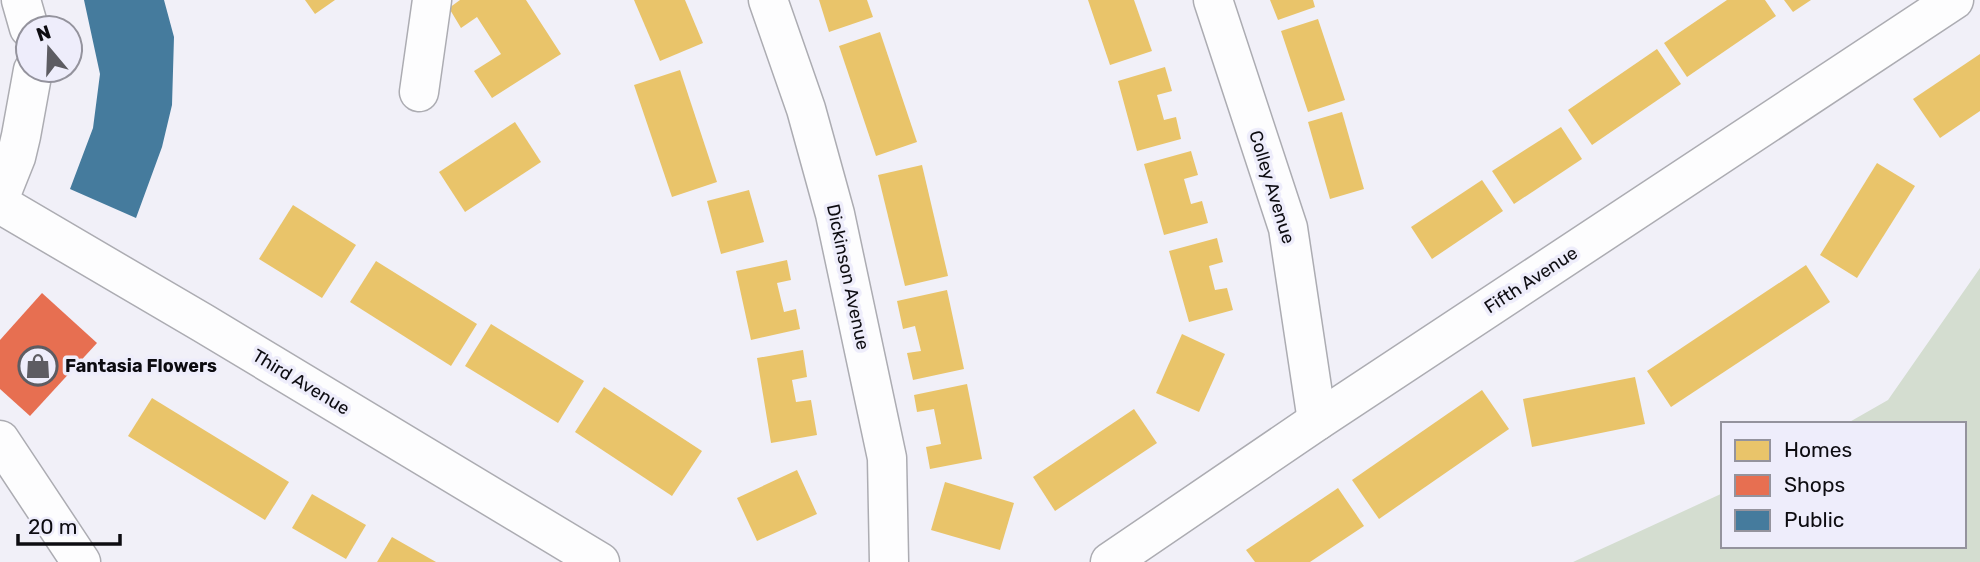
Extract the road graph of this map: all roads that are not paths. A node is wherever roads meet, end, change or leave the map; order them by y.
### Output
1 (432, 0) edge
2 (768, 0) edge
3 (1213, 0) edge
4 (1954, 0) edge
5 (30, 84) edge
6 (419, 92) dead end
7 (0, 197) edge
8 (0, 204) edge
9 (1317, 421) junction
10 (0, 440) edge
11 (81, 562) edge
12 (600, 562) edge
13 (889, 562) edge
14 (1110, 562) edge

1 - 6 street
2 - 13 street, Dickinson Avenue
3 - 9 street, Colley Avenue
4 - 9 street, Fifth Avenue
5 - 7 street
8 - 12 street, Third Avenue
9 - 14 street, Fifth Avenue
10 - 11 street

